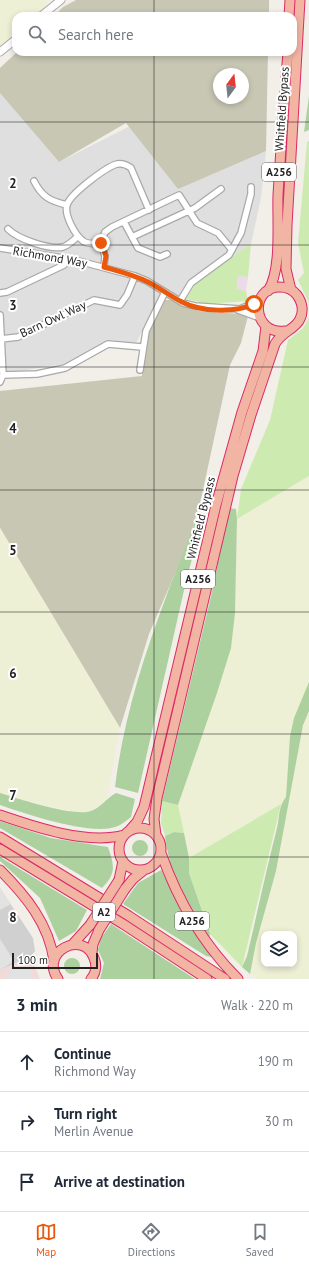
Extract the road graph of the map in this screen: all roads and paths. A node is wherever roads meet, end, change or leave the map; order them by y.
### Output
1 (61, 0) edge
2 (290, 0) edge
3 (300, 0) edge
4 (46, 12) edge
5 (289, 12) edge
6 (12, 42) edge
7 (0, 52) edge
8 (297, 52) edge
9 (288, 56) edge
10 (297, 56) edge
11 (34, 181) dead end
12 (250, 188) dead end
13 (221, 189) dead end
14 (67, 205) junction
15 (149, 210) junction
16 (188, 211) junction
17 (124, 222) junction
18 (8, 229) dead end
19 (78, 236) junction
20 (132, 237) junction
21 (101, 243) junction
22 (0, 248) edge
23 (232, 250) junction
24 (167, 254) dead end
25 (67, 259) junction
26 (104, 267) junction
27 (135, 276) junction
28 (291, 290) junction
29 (268, 291) junction
30 (165, 292) junction
31 (0, 293) edge
32 (180, 301) junction
33 (260, 301) junction
34 (235, 309) junction
35 (0, 315) edge
36 (0, 322) edge
37 (263, 322) junction
38 (285, 331) junction
39 (1, 338) junction
40 (142, 347) junction
41 (1, 359) edge
42 (140, 370) dead end
43 (2, 378) edge
44 (0, 815) edge
45 (126, 833) junction
46 (156, 835) junction
47 (0, 837) edge
48 (0, 849) edge
49 (161, 853) junction
50 (122, 861) junction
51 (0, 870) edge
52 (144, 870) junction
53 (72, 945) junction
54 (92, 953) junction
55 (54, 962) junction
56 (57, 978) edge
57 (91, 979) edge
58 (207, 979) edge
59 (225, 979) edge
60 (238, 979) edge

1 - 4 street
2 - 5 highway
3 - 8 highway, Whitfield Bypass / A256
6 - 7 street
9 - 29 highway, Whitfield Bypass / A256
10 - 28 highway, Whitfield Bypass / A256
11 - 14 street
12 - 23 street
13 - 16 street
14 - 15 street
14 - 19 street
15 - 16 street
15 - 17 street
16 - 20 street
16 - 23 street
17 - 20 street
17 - 21 street
18 - 19 street
19 - 21 street
20 - 24 street
21 - 26 street
22 - 25 street, Richmond Way
23 - 32 street
25 - 26 street, Richmond Way
25 - 31 street
26 - 27 street, Richmond Way
27 - 30 street, Richmond Way
27 - 39 street, Barn Owl Way
28 - 29 highway
28 - 38 highway
29 - 33 highway
30 - 32 street, Richmond Way
30 - 40 street
32 - 34 street, Richmond Way
33 - 34 street, Richmond Way
33 - 37 highway
34 - 37 street, Richmond Way
35 - 36 street
36 - 39 street
37 - 38 highway
37 - 45 highway, Whitfield Bypass / A256
38 - 46 highway, Whitfield Bypass / A256
39 - 41 street
40 - 42 street
40 - 43 street
41 - 43 street
44 - 45 highway
45 - 46 highway
45 - 50 highway
46 - 49 highway
47 - 59 highway, A2
48 - 58 highway, A2
49 - 52 highway
49 - 60 highway, A256
50 - 52 highway
50 - 53 highway, bridge
51 - 55 highway
52 - 54 highway, bridge
53 - 54 highway
53 - 55 highway
54 - 57 highway
55 - 56 highway

